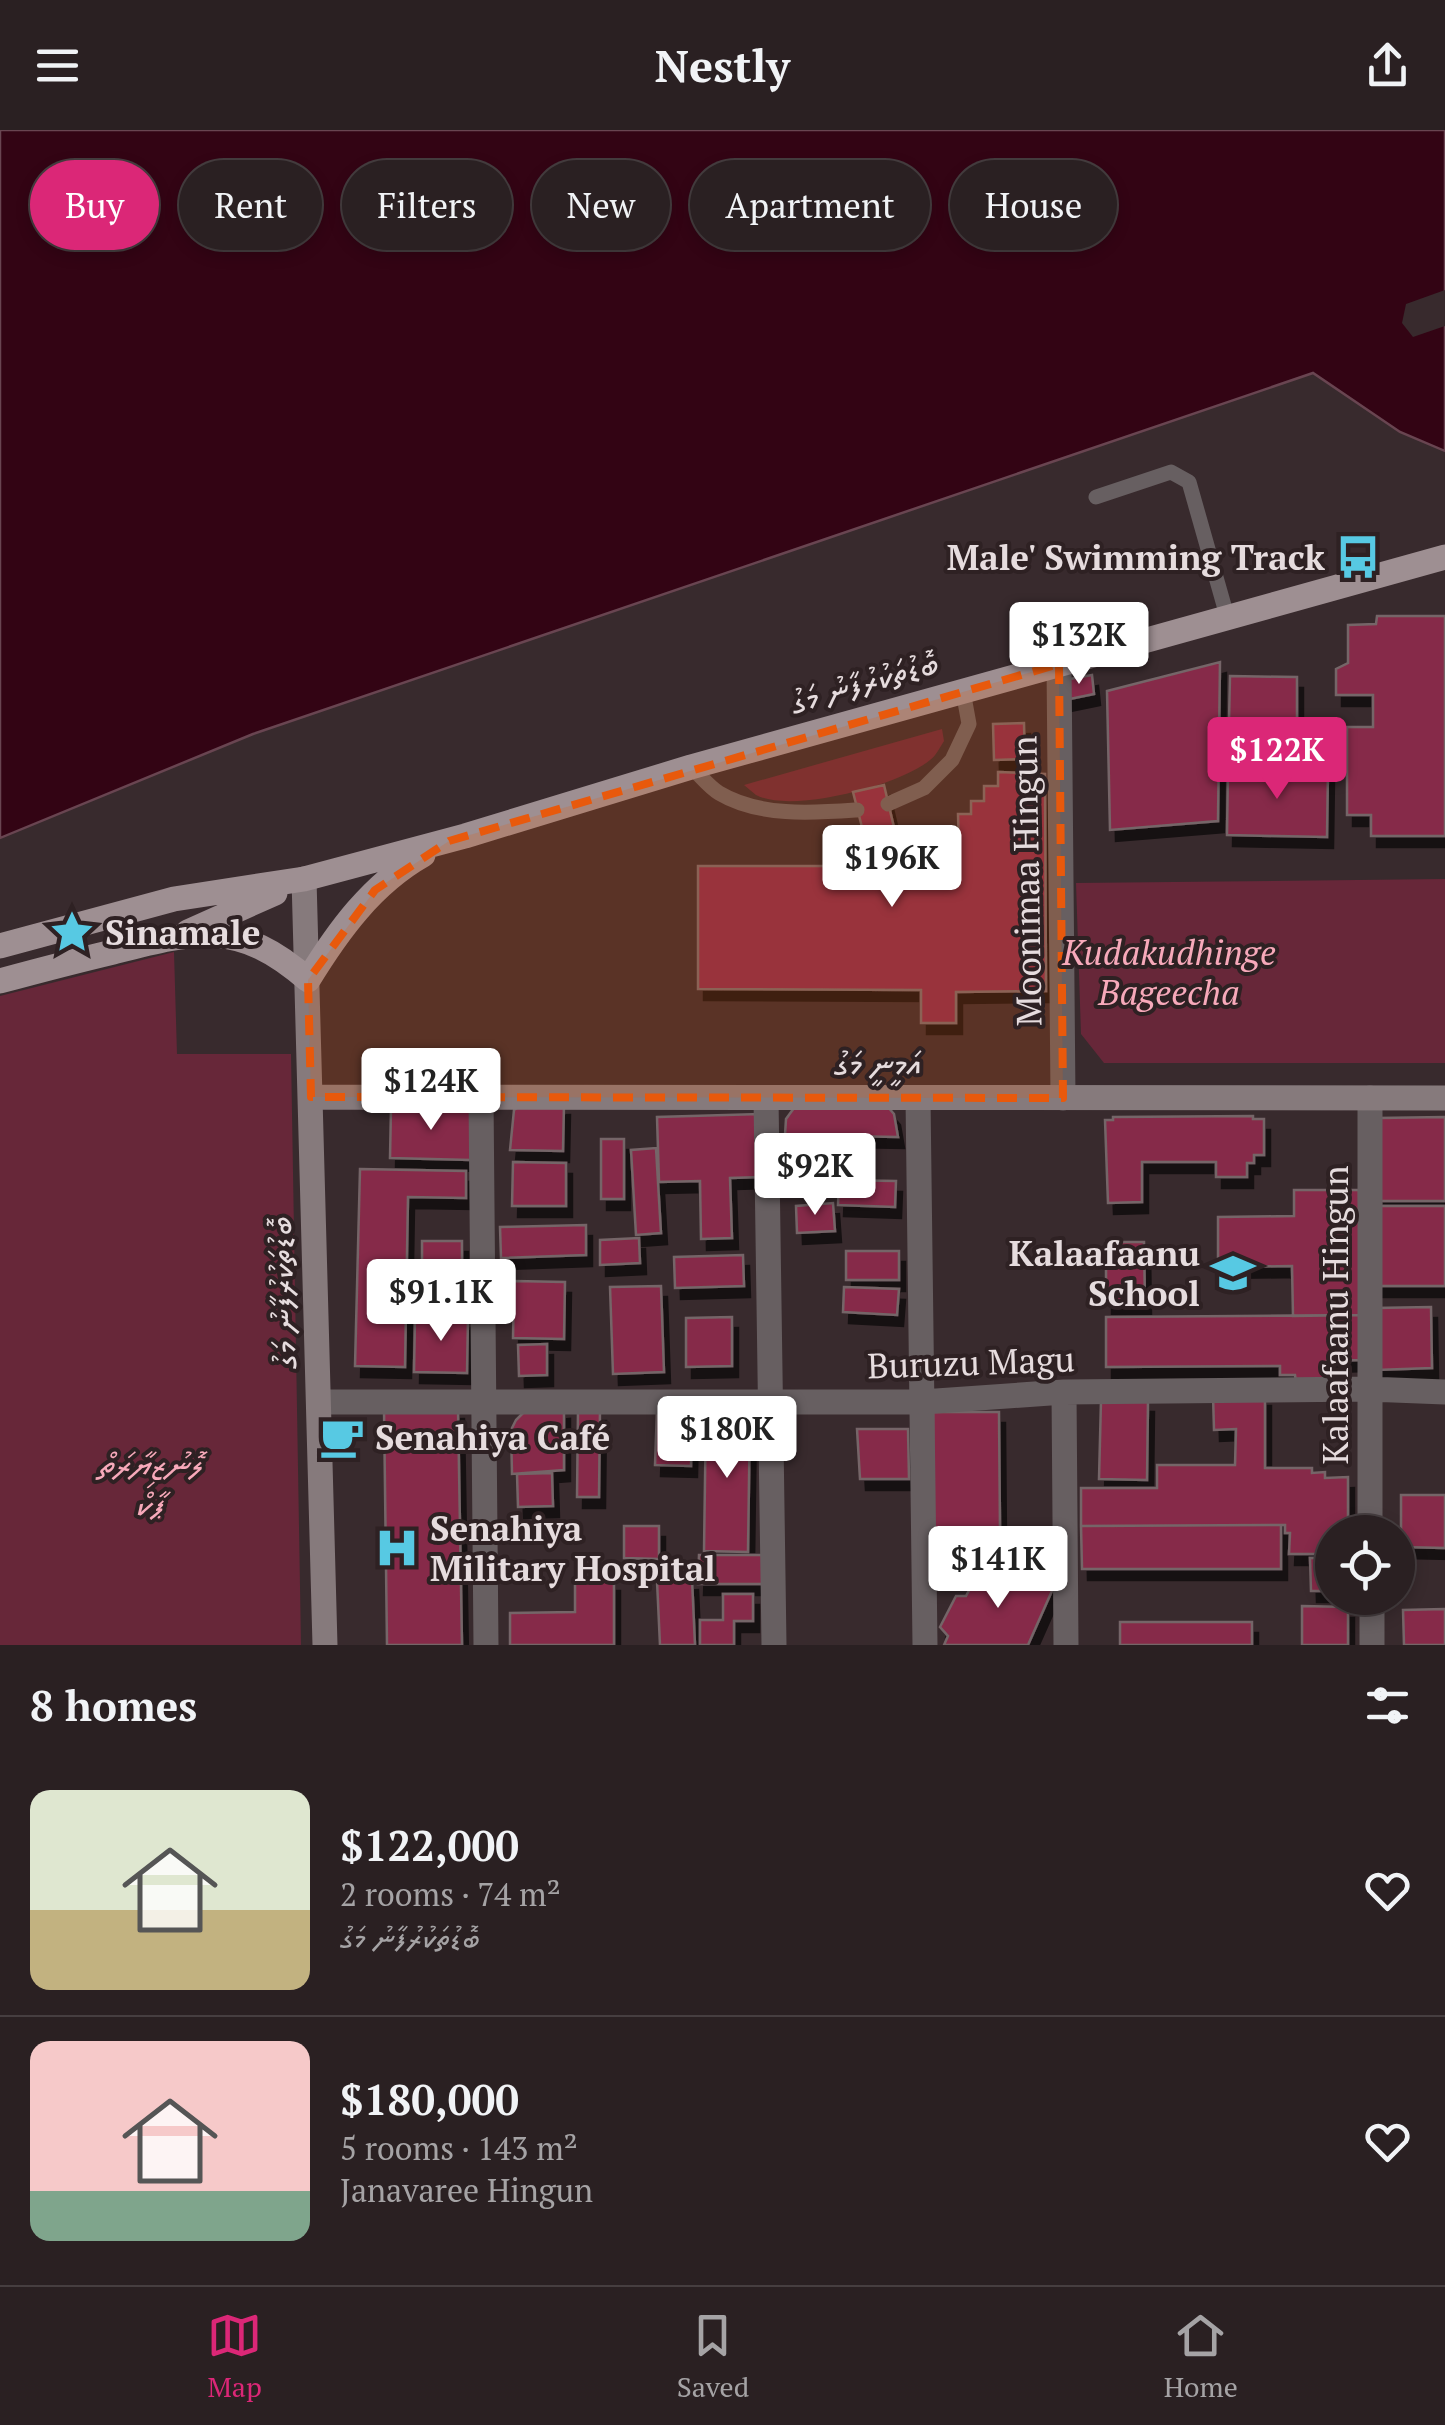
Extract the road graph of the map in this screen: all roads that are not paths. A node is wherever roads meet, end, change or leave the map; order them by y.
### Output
1 (1096, 496) dead end
2 (1445, 557) edge
3 (1227, 616) junction
4 (1059, 664) junction
5 (963, 690) junction
6 (690, 767) junction
7 (888, 804) dead end
8 (858, 810) dead end
9 (449, 840) junction
10 (304, 880) junction
11 (184, 934) junction
12 (10, 943) edge
13 (308, 980) junction
14 (0, 981) edge
15 (311, 1097) junction
16 (481, 1097) junction
17 (766, 1098) junction
18 (918, 1098) junction
19 (1063, 1098) junction
20 (1370, 1098) junction
21 (1445, 1098) edge
22 (1368, 1389) junction
23 (1064, 1392) junction
24 (1445, 1392) edge
25 (320, 1402) junction
26 (771, 1402) junction
27 (922, 1402) junction
28 (484, 1403) junction
29 (1370, 1515) edge
30 (1372, 1615) edge
31 (326, 1645) edge
32 (486, 1645) edge
33 (774, 1645) edge
34 (925, 1645) edge
35 (1066, 1645) edge
36 (1372, 1645) edge

1 - 3 lane
2 - 3 main road, ބޮޑުތަކުރުފާނު މަގު
3 - 4 main road, ބޮޑުތަކުރުފާނު މަގު
4 - 5 main road, ބޮޑުތަކުރުފާނު މަގު
4 - 19 street, Moonimaa Hingun
5 - 6 main road, ބޮޑުތަކުރުފާނު މަގު
5 - 7 lane
6 - 8 lane
6 - 9 main road, ބޮޑުތަކުރުފާނު މަގު
9 - 10 main road, ބޮޑުތަކުރުފާނު މަގު
9 - 13 main road
10 - 11 main road, ބޮޑުތަކުރުފާނު މަގު
10 - 12 main road, ބޮޑުތަކުރުފާނު މަގު
10 - 13 street, ބޮޑުތަކުރުފާނު މަގު
11 - 13 main road
11 - 14 main road
13 - 15 street, ބޮޑުތަކުރުފާނު މަގު
15 - 16 street, އަމީނީ މަގު
15 - 25 street, ބޮޑުތަކުރުފާނު މަގު
16 - 17 street, އަމީނީ މަގު
16 - 28 street
17 - 18 street, އަމީނީ މަގު
17 - 26 street
18 - 19 street, އަމީނީ މަގު
18 - 27 street
19 - 20 street, އަމީނީ މަގު
20 - 21 street, އަމީނީ މަގު
20 - 22 street, Kalaafaanu Hingun
22 - 23 street, Buruzu Magu
22 - 24 street, Buruzu Magu
22 - 29 street, Kalaafaanu Hingun
23 - 27 street, Buruzu Magu
23 - 35 street
25 - 28 street, Buruzu Magu
25 - 31 street, ބޮޑުތަކުރުފާނު މަގު
26 - 27 street, Buruzu Magu
26 - 28 street, Buruzu Magu
26 - 33 street
27 - 34 street
28 - 32 street
30 - 36 street

